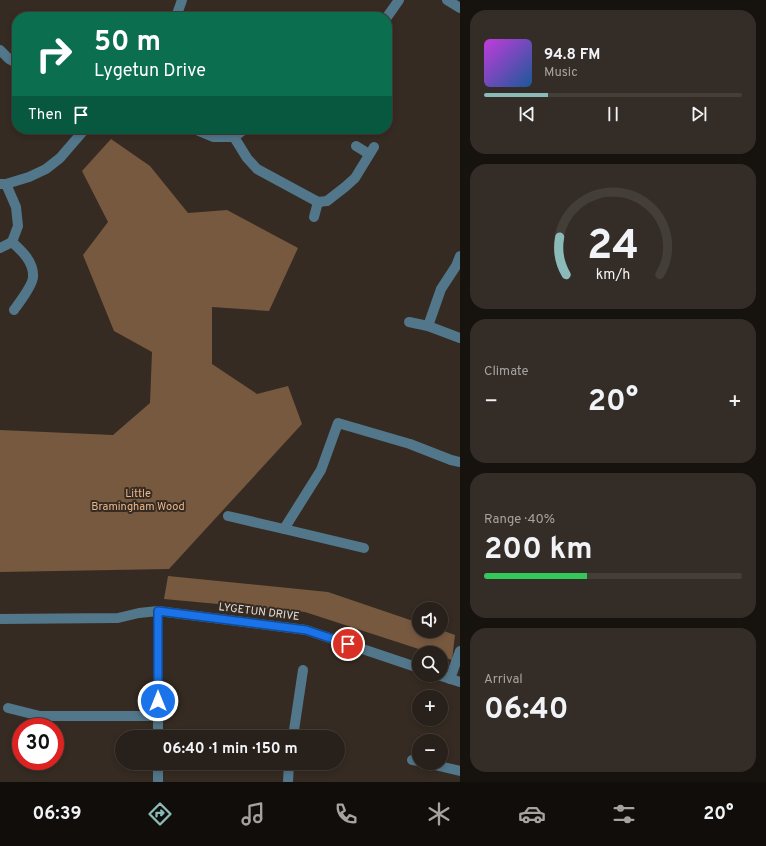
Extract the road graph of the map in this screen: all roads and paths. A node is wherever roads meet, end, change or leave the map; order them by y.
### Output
1 (182, 0) edge
2 (399, 0) edge
3 (447, 0) edge
4 (460, 8) edge
5 (178, 12) edge
6 (391, 12) edge
7 (0, 50) edge
8 (12, 60) edge
9 (81, 134) edge
10 (206, 134) edge
11 (238, 134) edge
12 (234, 137) junction
13 (356, 146) dead end
14 (3, 184) edge
15 (318, 202) junction
16 (314, 217) dead end
17 (12, 242) junction
18 (0, 248) edge
19 (460, 256) edge
20 (14, 310) dead end
21 (409, 322) dead end
22 (428, 326) junction
23 (460, 338) edge
24 (460, 462) edge
25 (228, 516) dead end
26 (284, 529) junction
27 (364, 548) dead end
28 (158, 611) junction
29 (0, 619) edge
30 (460, 651) edge
31 (412, 666) edge
32 (303, 670) dead end
33 (455, 681) edge
34 (8, 708) dead end
35 (158, 716) junction
36 (158, 730) edge
37 (294, 730) edge
38 (448, 768) edge
39 (158, 770) edge
40 (289, 770) edge
41 (460, 771) edge
42 (158, 782) edge
43 (288, 782) edge

1 - 5 street
2 - 6 street
3 - 4 street
7 - 8 street
9 - 14 street
10 - 12 street
11 - 12 street
12 - 15 street
13 - 15 street
14 - 17 street
15 - 16 street
17 - 18 street
17 - 20 street
19 - 22 street
21 - 22 street
22 - 23 street
24 - 26 street
25 - 26 street
26 - 27 street
28 - 29 street, LYGETUN DRIVE
28 - 31 street, LYGETUN DRIVE
28 - 35 street
30 - 33 street
32 - 37 street
34 - 35 street
35 - 36 street
38 - 41 street
39 - 42 street
40 - 43 street

